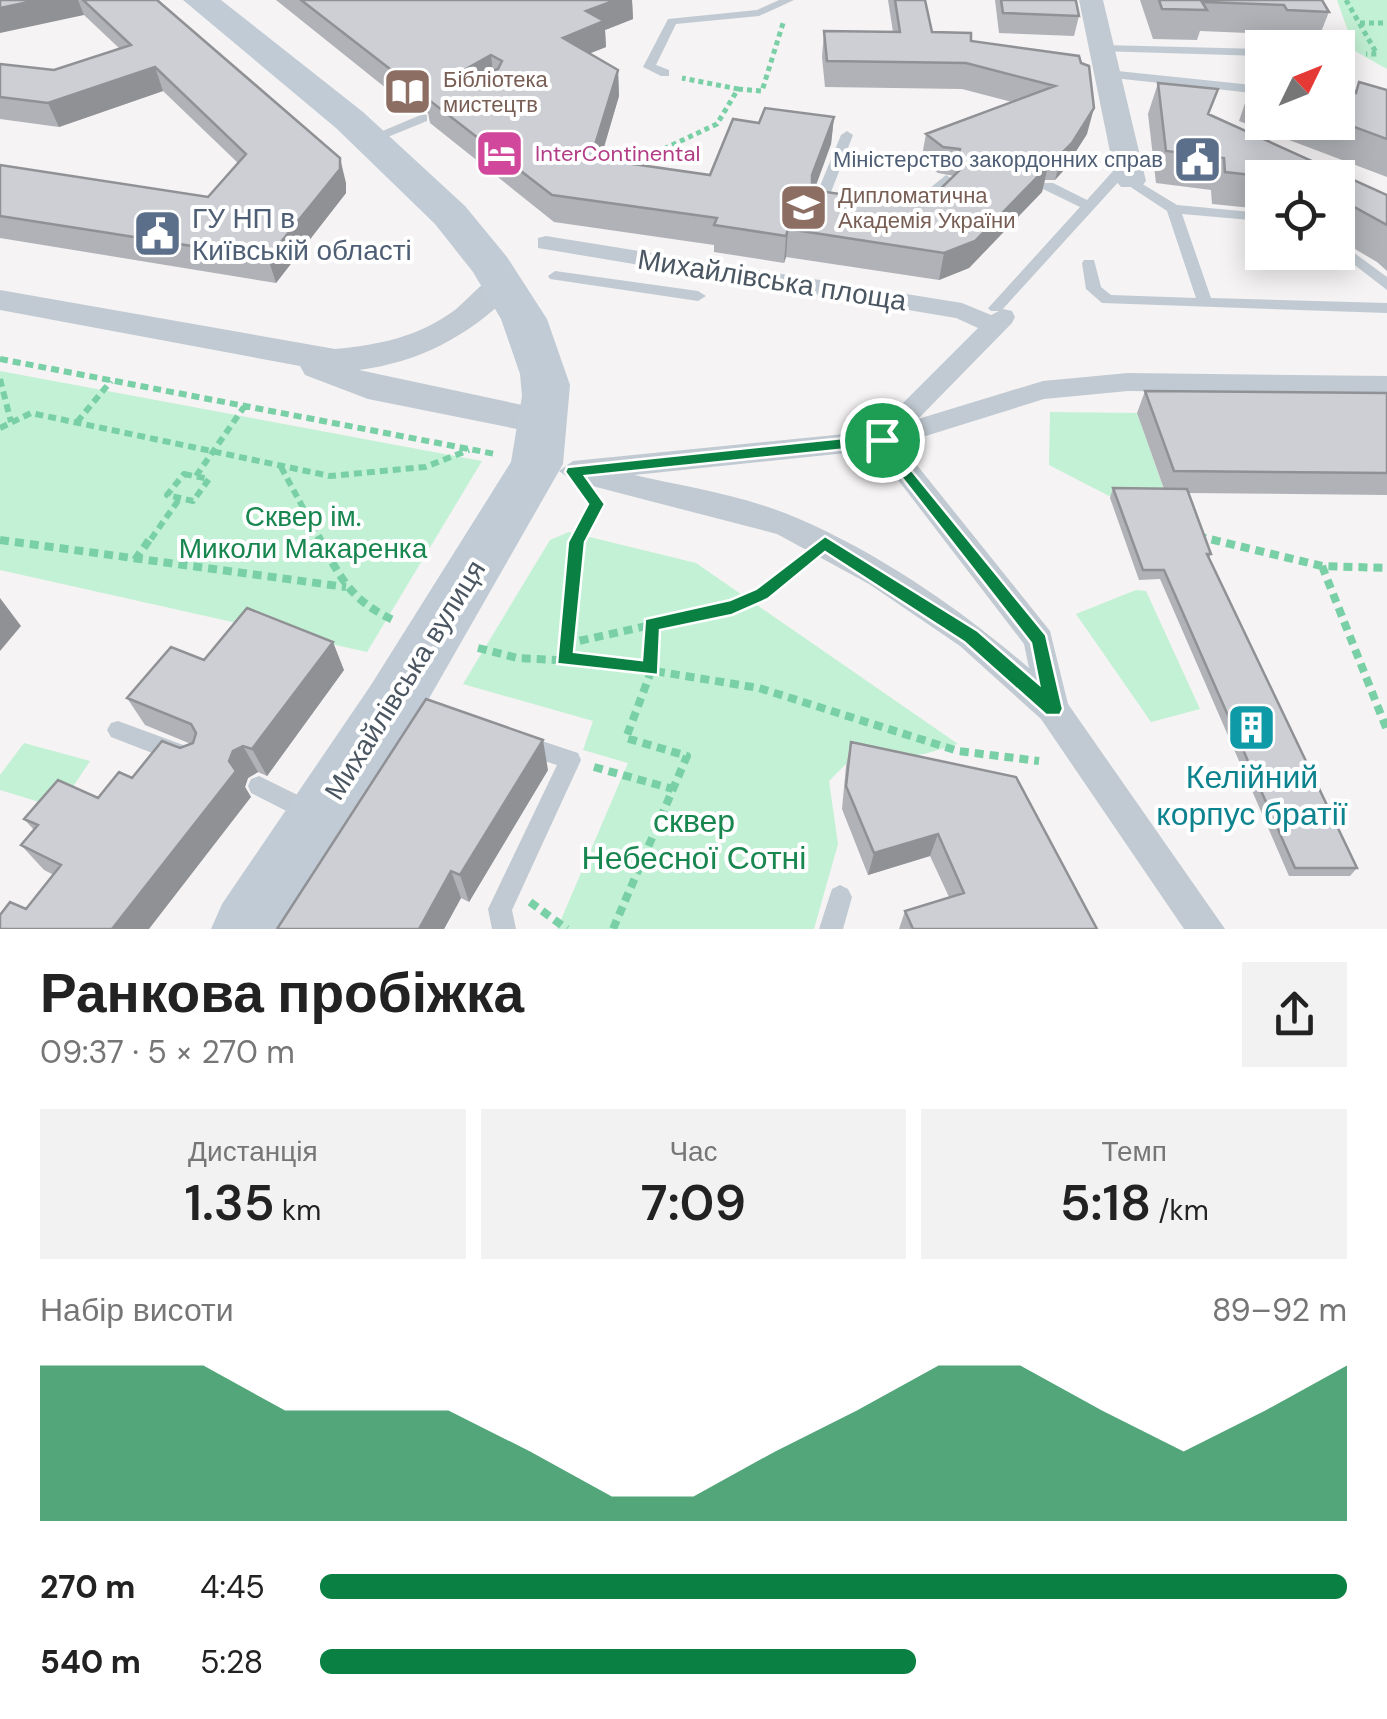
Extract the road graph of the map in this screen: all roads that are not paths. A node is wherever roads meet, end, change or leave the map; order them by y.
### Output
1 (200, 0) edge
2 (787, 2) edge
3 (1089, 10) edge
4 (1245, 55) edge
5 (666, 73) road end
6 (1105, 74) junction
7 (1245, 88) edge
8 (423, 118) edge
9 (846, 136) dead end
10 (368, 140) junction
11 (1129, 172) junction
12 (946, 179) edge
13 (1048, 186) edge
14 (1086, 205) junction
15 (855, 208) edge
16 (1173, 209) junction
17 (889, 213) edge
18 (1245, 215) edge
19 (546, 243) dead end
20 (1355, 259) edge
21 (1089, 263) dead end
22 (555, 276) dead end
23 (505, 282) junction
24 (1387, 285) edge
25 (698, 296) dead end
26 (0, 300) edge
27 (1205, 303) junction
28 (1387, 308) edge
29 (998, 317) junction
30 (291, 357) junction
31 (1387, 386) edge
32 (547, 422) junction
33 (882, 440) junction
34 (1053, 709) junction
35 (118, 730) dead end
36 (501, 738) edge
37 (198, 761) edge
38 (259, 786) dead end
39 (320, 817) junction
40 (840, 897) dead end
41 (247, 929) edge
42 (504, 929) edge
43 (830, 929) edge
44 (1206, 929) edge

1 - 10 main road
2 - 5 lane
3 - 6 street
4 - 6 lane
6 - 7 lane
6 - 11 street
8 - 10 lane
9 - 15 lane
10 - 23 main road
11 - 14 lane
11 - 16 lane
12 - 17 lane
13 - 14 lane
14 - 29 lane
16 - 18 lane
16 - 27 lane
19 - 29 street, Михайлівська площа
20 - 24 lane
21 - 27 lane
22 - 25 lane
23 - 30 street
23 - 32 main road
26 - 30 street
27 - 28 lane
29 - 33 street
30 - 32 street
31 - 33 street
32 - 39 main road, Михайлівська вулиця
33 - 34 street
33 - 34 street
34 - 44 street
35 - 37 lane
36 - 42 lane
38 - 39 lane
39 - 41 main road, Михайлівська вулиця
40 - 43 lane

